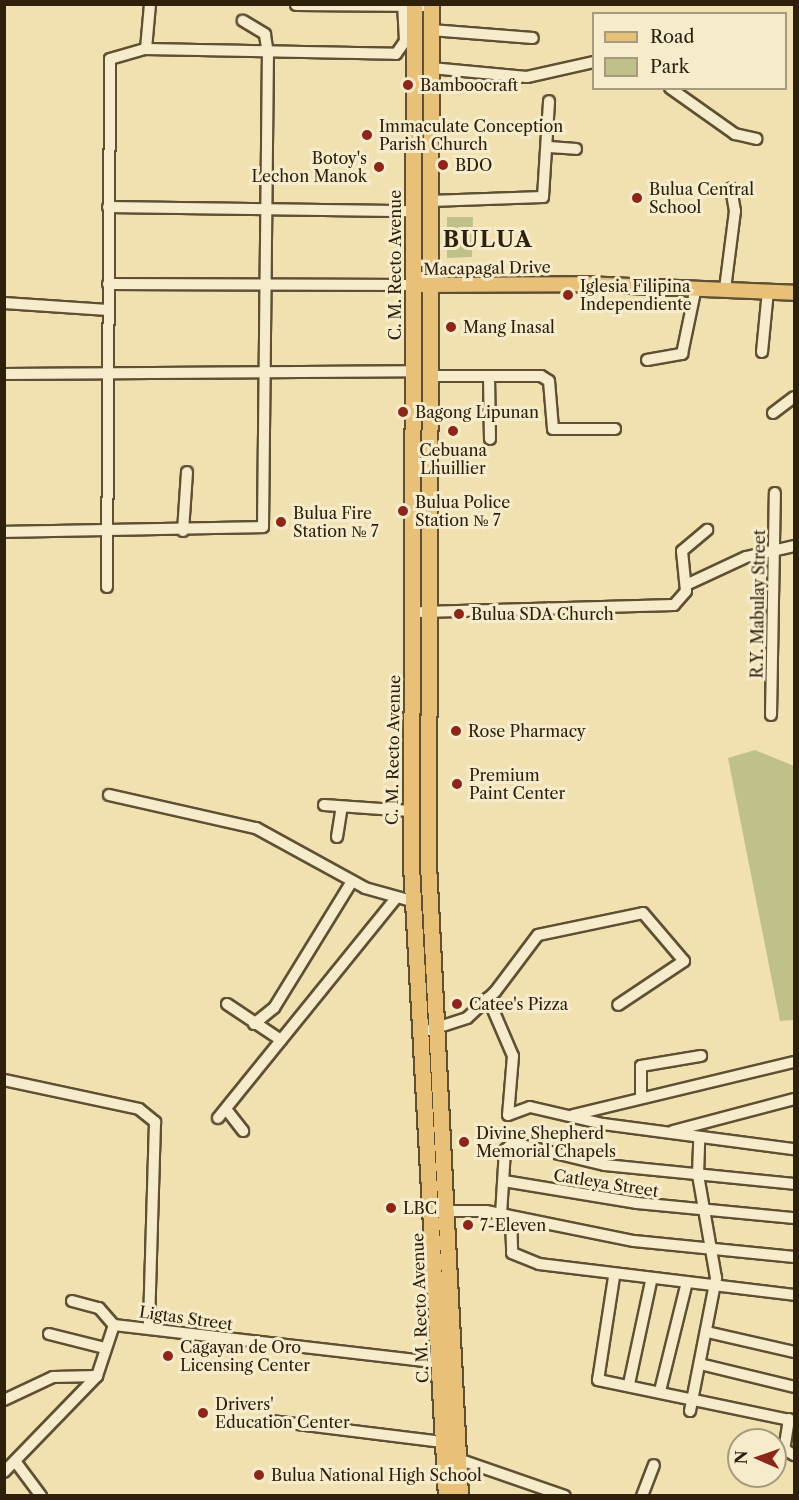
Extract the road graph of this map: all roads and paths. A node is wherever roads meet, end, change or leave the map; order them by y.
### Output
1 (150, 4) edge
2 (296, 5) edge
3 (411, 5) edge
4 (431, 5) edge
5 (243, 21) dead end
6 (431, 30) junction
7 (533, 38) dead end
8 (146, 49) junction
9 (268, 54) junction
10 (592, 62) edge
11 (431, 74) junction
12 (414, 80) junction
13 (673, 90) edge
14 (549, 101) dead end
15 (756, 139) dead end
16 (549, 147) junction
17 (576, 149) dead end
18 (731, 188) dead end
19 (430, 201) junction
20 (268, 206) junction
21 (108, 207) junction
22 (413, 211) junction
23 (108, 284) junction
24 (264, 284) junction
25 (413, 285) junction
26 (430, 285) junction
27 (696, 287) junction
28 (725, 289) junction
29 (768, 291) junction
30 (795, 293) edge
31 (4, 303) edge
32 (108, 310) junction
33 (762, 352) dead end
34 (647, 360) dead end
35 (266, 371) junction
36 (109, 372) junction
37 (412, 372) junction
38 (4, 374) edge
39 (429, 376) junction
40 (489, 376) junction
41 (795, 397) edge
42 (772, 413) dead end
43 (615, 429) dead end
44 (490, 439) dead end
45 (187, 472) dead end
46 (775, 493) dead end
47 (107, 530) junction
48 (707, 530) dead end
49 (183, 531) junction
50 (4, 532) edge
51 (795, 546) edge
52 (774, 549) junction
53 (686, 585) junction
54 (106, 587) dead end
55 (421, 612) junction
56 (771, 715) dead end
57 (109, 795) dead end
58 (324, 805) dead end
59 (342, 807) junction
60 (410, 811) junction
61 (337, 837) dead end
62 (352, 881) junction
63 (396, 898) junction
64 (412, 901) junction
65 (489, 998) junction
66 (227, 1004) dead end
67 (618, 1005) dead end
68 (254, 1024) junction
69 (439, 1028) junction
70 (423, 1032) junction
71 (280, 1040) junction
72 (701, 1056) dead end
73 (795, 1062) edge
74 (4, 1080) edge
75 (641, 1094) junction
76 (795, 1099) edge
77 (226, 1109) junction
78 (573, 1115) junction
79 (218, 1118) dead end
80 (243, 1131) dead end
81 (665, 1133) junction
82 (699, 1137) junction
83 (795, 1149) edge
84 (698, 1175) junction
85 (504, 1181) junction
86 (795, 1184) edge
87 (704, 1211) junction
88 (448, 1215) junction
89 (506, 1216) junction
90 (795, 1218) edge
91 (714, 1248) junction
92 (795, 1257) edge
93 (614, 1277) junction
94 (651, 1281) junction
95 (686, 1286) junction
96 (715, 1288) junction
97 (795, 1295) edge
98 (72, 1301) dead end
99 (114, 1325) junction
100 (149, 1327) junction
101 (707, 1332) junction
102 (49, 1334) dead end
103 (105, 1348) junction
104 (795, 1352) edge
105 (447, 1363) junction
106 (700, 1364) junction
107 (97, 1376) junction
108 (629, 1384) junction
109 (795, 1387) edge
110 (660, 1391) junction
111 (693, 1398) junction
112 (4, 1400) edge
113 (690, 1411) dead end
114 (792, 1420) edge
115 (272, 1421) dead end
116 (444, 1442) junction
117 (795, 1455) edge
118 (458, 1459) junction
119 (15, 1461) junction
120 (654, 1465) dead end
121 (4, 1472) edge
122 (41, 1496) edge
123 (446, 1496) edge
124 (460, 1496) edge
125 (565, 1496) edge
126 (642, 1496) edge

1 - 8 street
2 - 3 street
3 - 4 street
3 - 9 street
3 - 12 highway, C. M. Recto Avenue
4 - 6 highway, C. M. Recto Avenue
5 - 9 street
6 - 7 street
6 - 11 highway, C. M. Recto Avenue
8 - 9 street
8 - 21 street
9 - 20 street
10 - 11 street
11 - 12 highway
11 - 19 highway, C. M. Recto Avenue
12 - 22 highway, C. M. Recto Avenue
13 - 15 street
14 - 16 street
16 - 17 street
16 - 19 street
18 - 28 street
19 - 26 highway, C. M. Recto Avenue
20 - 21 street
20 - 22 street
20 - 24 street
21 - 23 street
22 - 25 highway, C. M. Recto Avenue
23 - 24 street, Macapagal Drive
23 - 32 street
24 - 25 street, Macapagal Drive
24 - 35 street
25 - 26 main road, Macapagal Drive
25 - 37 highway, C. M. Recto Avenue
26 - 27 main road, Macapagal Drive
26 - 39 highway, C. M. Recto Avenue
27 - 28 main road, Macapagal Drive
27 - 34 street
28 - 29 main road, Macapagal Drive
29 - 30 main road, Macapagal Drive
29 - 33 street
31 - 32 street
32 - 36 street
35 - 36 street
35 - 37 street
35 - 49 street
36 - 38 street
36 - 47 street
37 - 55 highway, C. M. Recto Avenue
39 - 40 street
39 - 55 highway, C. M. Recto Avenue
40 - 43 street
40 - 44 street
41 - 42 street
45 - 49 street
46 - 52 street, R.Y. Mabulay Street
47 - 49 street
47 - 50 street
47 - 54 street
48 - 53 street
51 - 52 street
52 - 53 street
52 - 56 street, R.Y. Mabulay Street
53 - 55 street
55 - 60 highway, C. M. Recto Avenue
55 - 69 highway, C. M. Recto Avenue
57 - 62 street
58 - 59 street
59 - 60 street
59 - 61 street
60 - 64 highway, C. M. Recto Avenue
62 - 63 street
62 - 68 street
63 - 64 street
63 - 71 street
64 - 70 highway, C. M. Recto Avenue
65 - 67 street
65 - 69 street
65 - 78 street
66 - 68 street
68 - 71 street
69 - 70 street
69 - 88 highway, C. M. Recto Avenue
70 - 105 highway, C. M. Recto Avenue
71 - 77 street
72 - 75 street
73 - 75 street
74 - 100 street
75 - 78 street
76 - 81 street
77 - 79 street
77 - 80 street
78 - 81 street
81 - 82 street
82 - 83 street
82 - 84 street
84 - 85 street
84 - 86 street
84 - 87 street
85 - 87 street, Catleya Street
85 - 89 street
87 - 90 street, Catleya Street
87 - 91 street
88 - 89 street
88 - 105 highway, C. M. Recto Avenue
89 - 91 street
89 - 93 street
91 - 92 street
91 - 96 street
93 - 94 street
93 - 108 street
94 - 95 street
94 - 108 street
95 - 96 street
95 - 110 street
96 - 97 street
96 - 101 street
98 - 99 street
99 - 100 street, Ligtas Street
99 - 103 street, Ligtas Street
100 - 105 street, Ligtas Street
101 - 104 street
101 - 106 street
102 - 103 street
103 - 107 street, Ligtas Street
105 - 116 highway, C. M. Recto Avenue
105 - 118 highway, C. M. Recto Avenue
106 - 109 street
106 - 111 street
107 - 112 street
107 - 119 street, Ligtas Street
108 - 110 street
110 - 111 street
111 - 113 street
111 - 114 street
114 - 117 street
115 - 116 street
116 - 123 highway, C. M. Recto Avenue
118 - 124 highway, C. M. Recto Avenue
118 - 125 street
119 - 121 street, Ligtas Street
119 - 122 street
120 - 126 street

